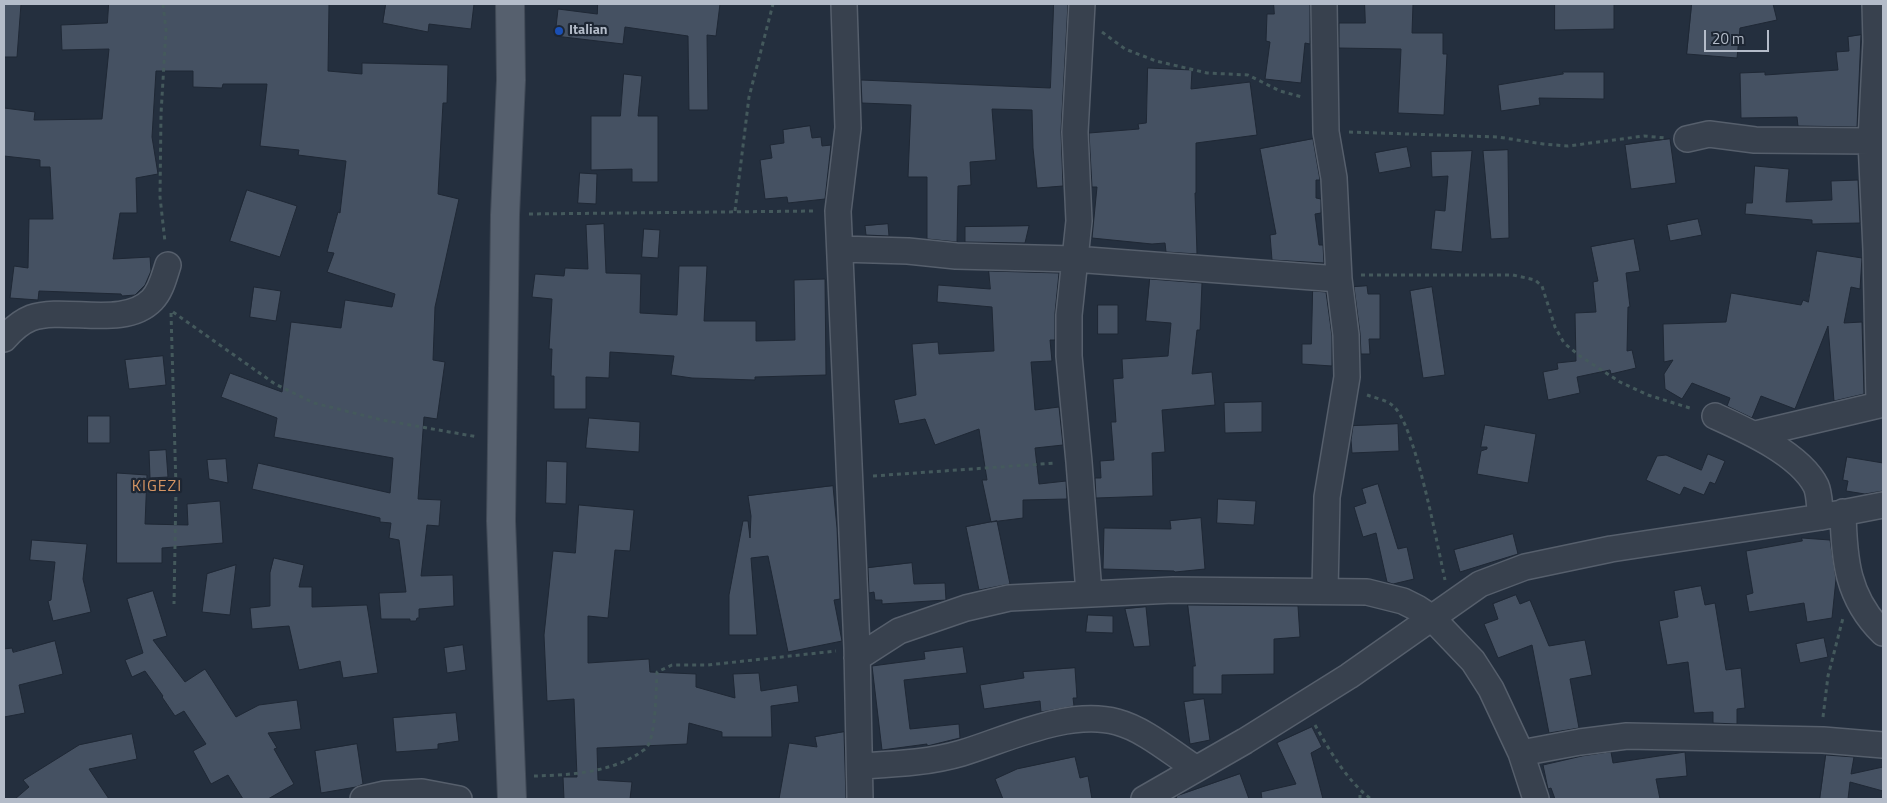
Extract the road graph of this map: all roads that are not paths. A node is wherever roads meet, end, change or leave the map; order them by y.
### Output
1 (510, 4) edge
2 (844, 4) edge
3 (1324, 4) edge
4 (1875, 4) edge
5 (1082, 12) edge
6 (1687, 139) road end
7 (1877, 140) edge
8 (840, 249) junction
9 (1074, 259) junction
10 (168, 265) dead end
11 (1339, 277) junction
12 (4, 339) edge
13 (1881, 404) edge
14 (1715, 416) road end
15 (1756, 434) junction
16 (1883, 505) edge
17 (1832, 514) junction
18 (1325, 591) junction
19 (1088, 593) junction
20 (1441, 611) junction
21 (1883, 632) edge
22 (857, 653) junction
23 (1883, 745) edge
24 (1521, 753) junction
25 (860, 766) junction
26 (1195, 768) junction
27 (511, 788) edge
28 (363, 799) edge
29 (459, 799) edge
30 (860, 799) edge
31 (1144, 799) edge
32 (1536, 799) edge

1 - 27 main road
2 - 8 street
3 - 11 street
4 - 7 street
5 - 9 street
6 - 7 street
7 - 13 street
8 - 9 street
8 - 22 street
9 - 11 street
9 - 19 street
10 - 12 street
11 - 18 street
13 - 15 street
14 - 15 street
15 - 17 street
16 - 17 street
17 - 20 street
17 - 21 street
18 - 19 street
18 - 20 street
19 - 22 street
20 - 24 street
20 - 26 street
22 - 25 street
23 - 24 street
24 - 32 street
25 - 26 street
25 - 30 street
26 - 31 street
28 - 29 street

